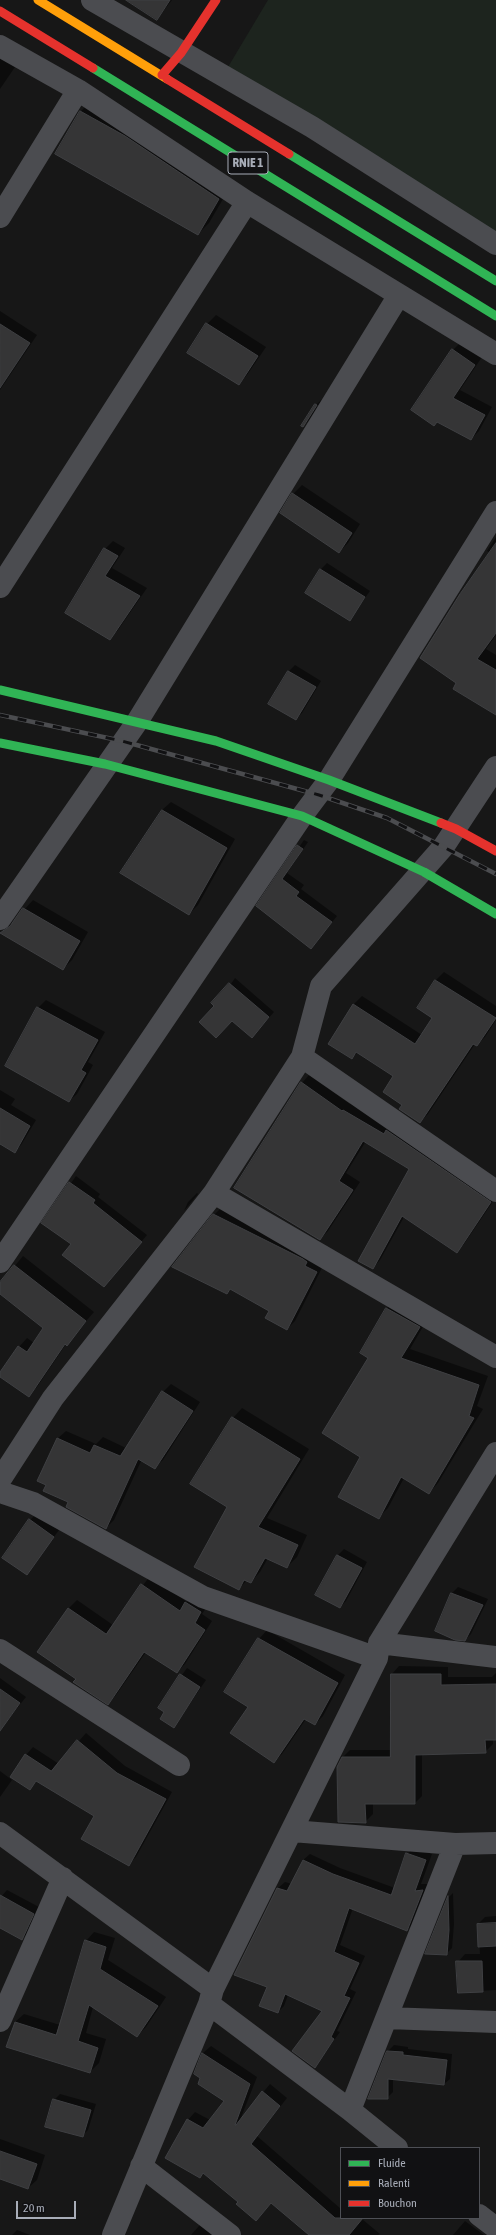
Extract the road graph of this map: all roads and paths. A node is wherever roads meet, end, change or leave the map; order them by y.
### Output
1 (38, 0) edge
2 (92, 0) edge
3 (216, 0) edge
4 (0, 12) edge
5 (0, 46) edge
6 (181, 53) junction
7 (162, 75) junction
8 (78, 90) junction
9 (247, 202) junction
10 (0, 217) edge
11 (496, 244) edge
12 (496, 281) edge
13 (399, 295) junction
14 (496, 316) edge
15 (496, 354) edge
16 (496, 512) edge
17 (0, 587) edge
18 (0, 690) edge
19 (136, 722) junction
20 (0, 743) edge
21 (105, 764) junction
22 (496, 767) edge
23 (329, 780) junction
24 (302, 816) junction
25 (456, 829) junction
26 (496, 851) edge
27 (424, 872) junction
28 (496, 914) edge
29 (0, 920) edge
30 (302, 1057) junction
31 (496, 1191) edge
32 (214, 1193) junction
33 (1, 1259) edge
34 (496, 1357) edge
35 (496, 1453) edge
36 (0, 1480) edge
37 (0, 1492) edge
38 (0, 1650) edge
39 (378, 1650) junction
40 (496, 1657) edge
41 (179, 1765) dead end
42 (292, 1832) junction
43 (0, 1833) edge
44 (496, 1843) edge
45 (455, 1844) junction
46 (63, 1878) junction
47 (211, 1996) junction
48 (1, 2013) edge
49 (387, 2018) junction
50 (496, 2022) edge
51 (350, 2110) junction
52 (396, 2147) edge
53 (141, 2166) junction
54 (480, 2216) edge
55 (496, 2228) edge
56 (113, 2235) edge
57 (230, 2235) edge

1 - 7 main road, RNIE 1
2 - 6 street
3 - 6 main road
4 - 14 main road, RNIE 1
5 - 8 street
6 - 7 main road
6 - 11 street
7 - 12 main road, RNIE 1
8 - 9 street
8 - 10 street
9 - 13 street
9 - 17 street
13 - 15 street
13 - 19 street
16 - 23 street
18 - 19 main road
19 - 21 street
19 - 23 main road
20 - 21 main road
21 - 24 main road
21 - 29 street
22 - 25 street
23 - 24 street
23 - 25 main road
24 - 27 main road
24 - 33 street
25 - 26 main road
25 - 27 street
27 - 28 main road
27 - 30 street
30 - 31 street
30 - 32 street
32 - 34 street
32 - 36 street
35 - 39 street
37 - 39 street
38 - 41 street
39 - 40 street
39 - 42 street
42 - 45 street
42 - 47 street
43 - 46 street
44 - 45 street
45 - 49 street
46 - 47 street
46 - 48 street
47 - 51 street
47 - 53 street
49 - 50 street
49 - 51 street
51 - 52 street
53 - 56 street
53 - 57 street
54 - 55 street

